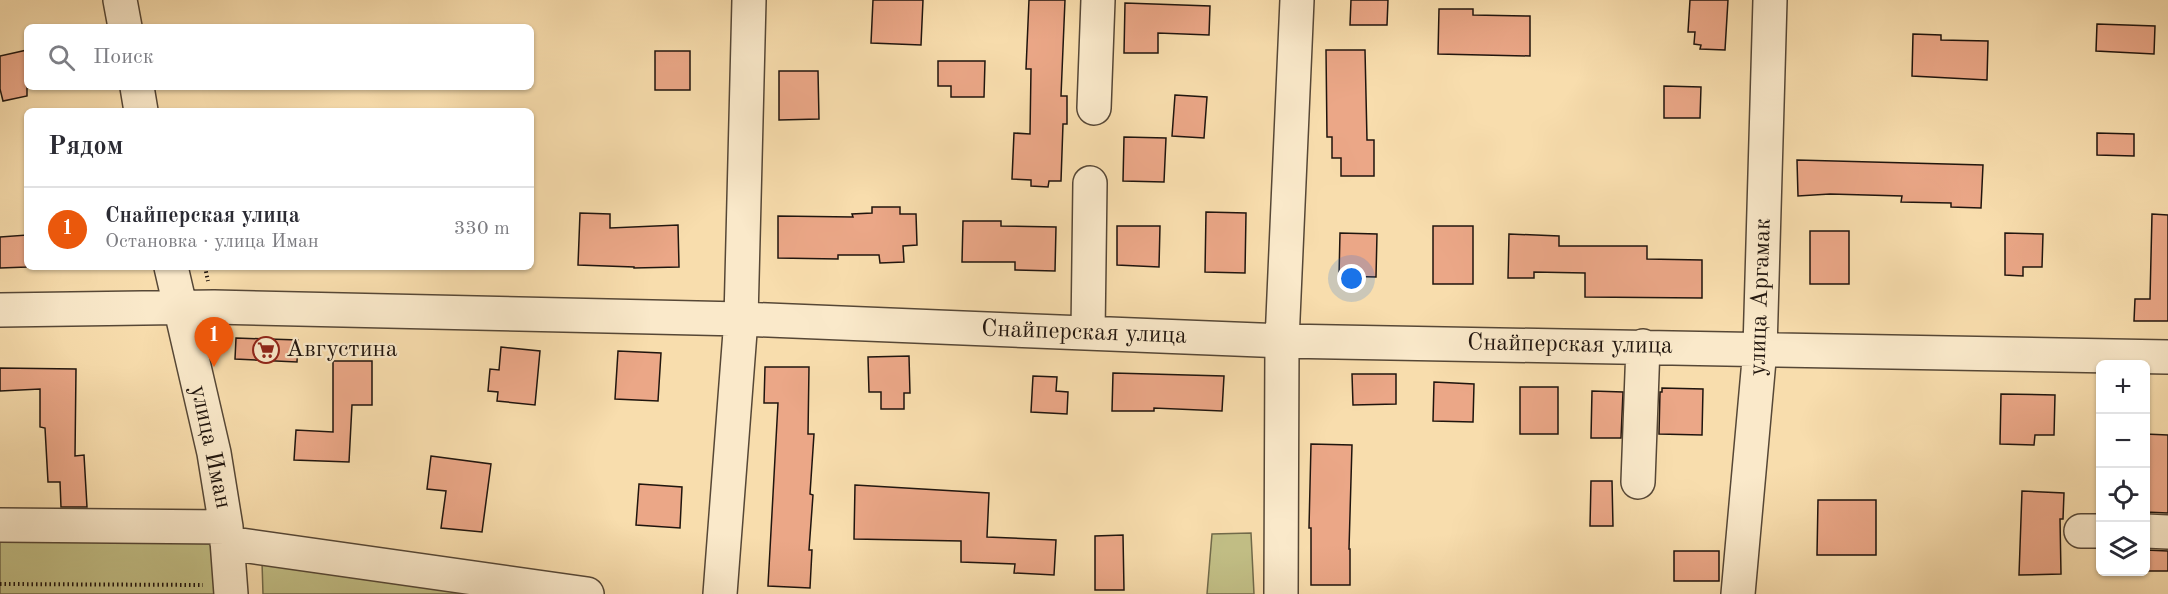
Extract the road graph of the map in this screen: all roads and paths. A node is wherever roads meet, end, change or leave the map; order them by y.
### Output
1 (120, 0) edge
2 (749, 0) edge
3 (1098, 0) edge
4 (1297, 0) edge
5 (1770, 0) edge
6 (124, 24) edge
7 (138, 90) edge
8 (140, 108) edge
9 (1094, 108) dead end
10 (1090, 183) dead end
11 (172, 270) edge
12 (179, 307) junction
13 (0, 310) edge
14 (741, 319) junction
15 (1088, 333) junction
16 (1282, 341) junction
17 (1643, 346) junction
18 (1760, 350) junction
19 (2168, 357) edge
20 (1638, 482) dead end
21 (0, 525) edge
22 (2150, 531) edge
23 (2168, 532) edge
24 (227, 535) junction
25 (0, 584) edge
26 (231, 590) edge
27 (587, 594) edge
28 (720, 594) edge
29 (1281, 594) edge
30 (1738, 594) edge

1 - 6 street
2 - 14 street
3 - 9 street
4 - 16 street
5 - 18 street, улица Аргамак
7 - 8 street
10 - 15 street
11 - 12 street, улица Иман
12 - 13 street, Снайперская улица
12 - 14 street, Снайперская улица
12 - 24 street, улица Иман
14 - 15 street, Снайперская улица
14 - 28 street
15 - 16 street, Снайперская улица
16 - 17 street, Снайперская улица
16 - 29 street
17 - 18 street, Снайперская улица
17 - 20 street
18 - 19 street, Снайперская улица
18 - 30 street, улица Аргамак
21 - 24 street
22 - 23 street
24 - 26 street, улица Иман
24 - 27 street
25 - 26 path

